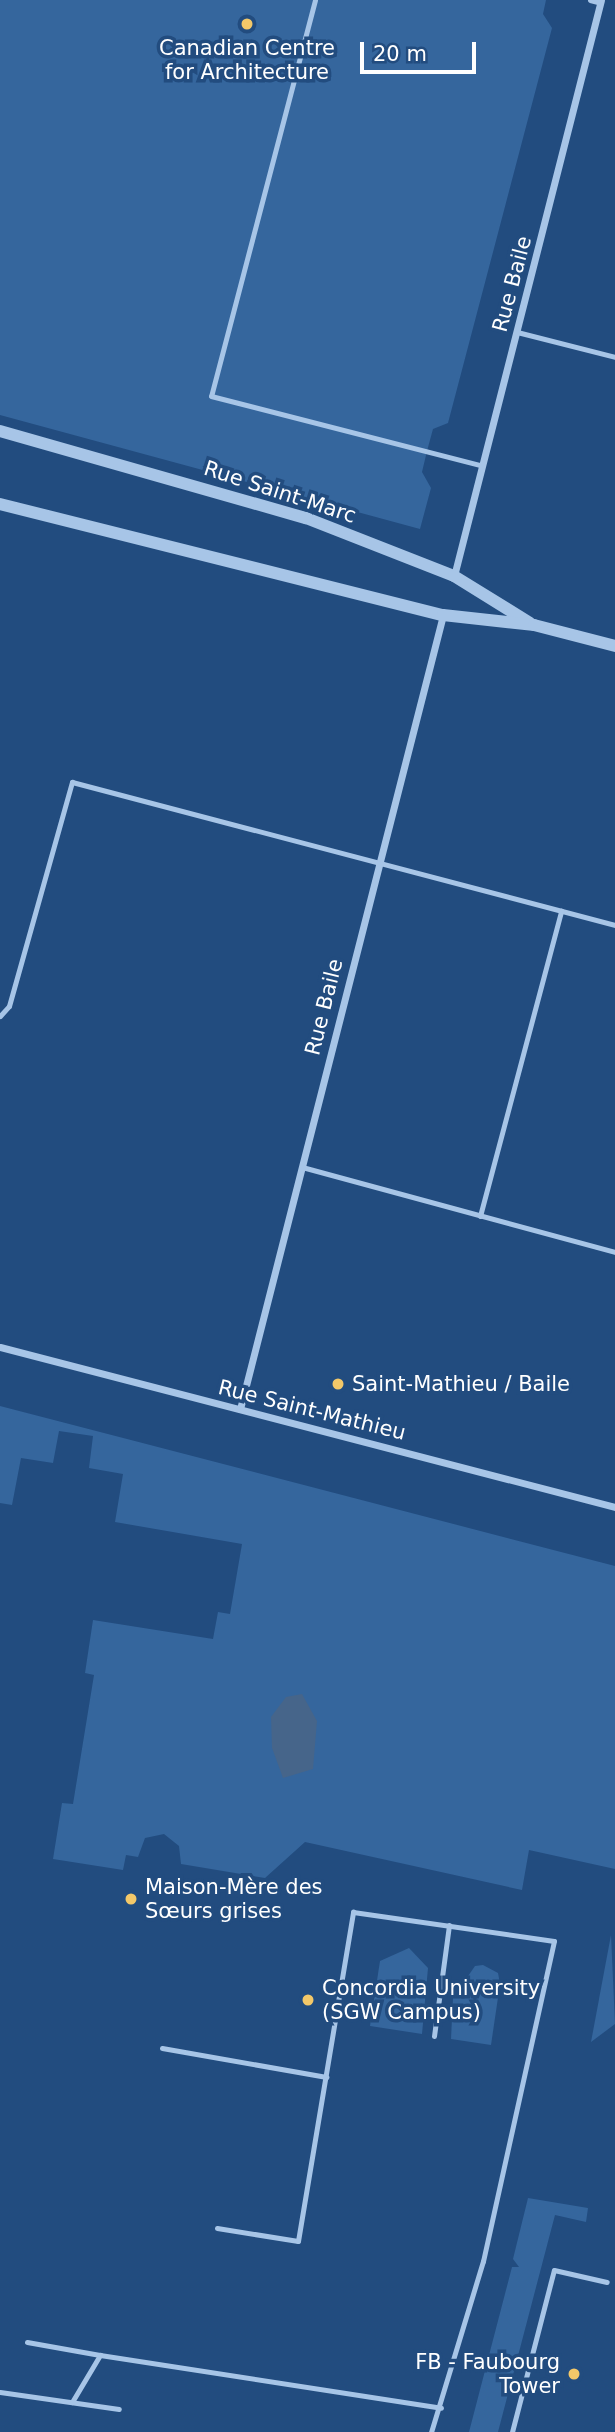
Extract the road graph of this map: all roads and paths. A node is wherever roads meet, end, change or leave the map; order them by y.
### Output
1 (315, 0) edge
2 (590, 0) edge
3 (601, 1) edge
4 (517, 332) junction
5 (615, 358) edge
6 (0, 431) edge
7 (480, 464) junction
8 (0, 504) edge
9 (454, 576) junction
10 (443, 615) junction
11 (534, 625) junction
12 (615, 646) edge
13 (381, 862) junction
14 (561, 911) junction
15 (615, 925) edge
16 (0, 1016) edge
17 (302, 1167) junction
18 (480, 1216) junction
19 (615, 1252) edge
20 (0, 1347) edge
21 (240, 1409) junction
22 (615, 1507) edge
23 (449, 1925) junction
24 (434, 2036) dead end
25 (162, 2048) dead end
26 (326, 2077) junction
27 (218, 2228) dead end
28 (607, 2282) dead end
29 (27, 2342) dead end
30 (100, 2355) junction
31 (0, 2392) edge
32 (72, 2402) junction
33 (441, 2408) junction
34 (119, 2409) dead end
35 (431, 2432) edge
36 (512, 2432) edge

1 - 7 lane
2 - 3 lane
3 - 4 street, Rue Baile
4 - 5 lane
4 - 7 street, Rue Baile
6 - 9 street, Rue Saint-Marc
7 - 9 street, Rue Baile
8 - 10 street, Rue Saint-Marc
9 - 11 street, Rue Saint-Marc
10 - 11 street, Rue Saint-Marc
10 - 13 street, Rue Baile
11 - 12 street, Rue Saint-Marc
13 - 14 lane
13 - 16 lane
13 - 17 street, Rue Baile
14 - 15 lane
14 - 18 lane
17 - 18 lane
17 - 21 street, Rue Baile
18 - 19 lane
20 - 21 street, Rue Saint-Mathieu
21 - 22 street, Rue Saint-Mathieu
23 - 24 lane
23 - 26 lane
23 - 33 lane
25 - 26 lane
26 - 27 lane
28 - 36 lane
29 - 30 lane
30 - 32 lane
30 - 33 lane
31 - 32 lane
32 - 34 lane
33 - 35 lane

